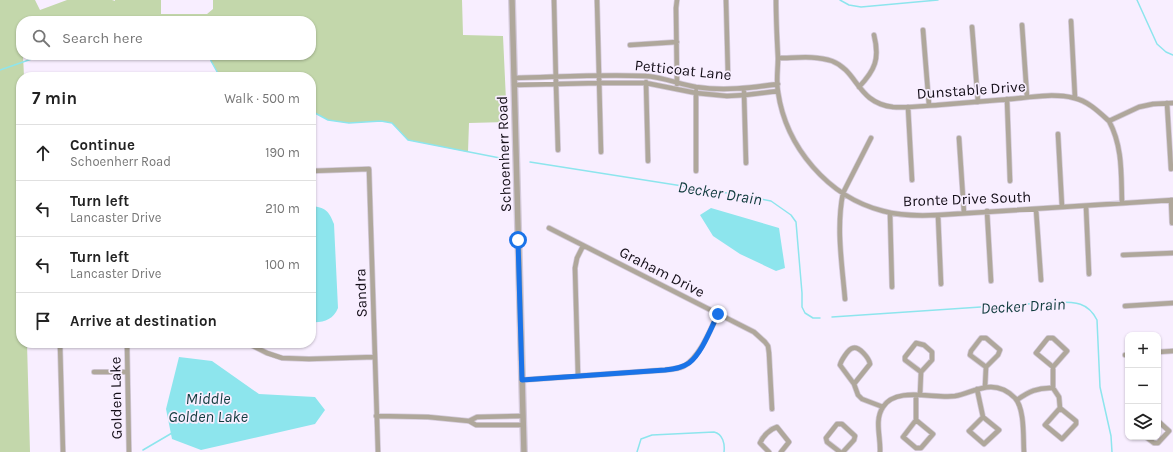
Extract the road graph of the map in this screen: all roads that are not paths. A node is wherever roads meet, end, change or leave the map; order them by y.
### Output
1 (512, 0) edge
2 (554, 0) edge
3 (597, 0) edge
4 (678, 0) edge
5 (726, 0) edge
6 (776, 0) edge
7 (1071, 21) dead end
8 (1022, 25) dead end
9 (972, 27) dead end
10 (923, 30) dead end
11 (874, 35) dead end
12 (677, 42) junction
13 (630, 45) dead end
14 (778, 58) junction
15 (599, 76) junction
16 (646, 76) junction
17 (728, 76) dead end
18 (555, 77) junction
19 (514, 78) junction
20 (599, 83) junction
21 (646, 83) junction
22 (677, 83) junction
23 (556, 84) junction
24 (778, 84) junction
25 (514, 85) junction
26 (696, 87) junction
27 (859, 87) junction
28 (744, 88) junction
29 (677, 90) junction
30 (778, 91) junction
31 (696, 93) junction
32 (744, 95) junction
33 (1027, 97) junction
34 (1075, 98) junction
35 (1007, 99) junction
36 (978, 102) junction
37 (1167, 103) junction
38 (1173, 103) edge
39 (929, 105) junction
40 (908, 106) junction
41 (1109, 121) junction
42 (1058, 134) dead end
43 (870, 138) dead end
44 (959, 138) dead end
45 (558, 150) dead end
46 (601, 152) dead end
47 (648, 162) dead end
48 (746, 163) dead end
49 (1170, 169) dead end
50 (316, 171) edge
51 (696, 171) dead end
52 (912, 180) dead end
53 (1010, 181) dead end
54 (843, 193) junction
55 (1172, 200) edge
56 (1122, 203) junction
57 (1086, 206) junction
58 (1062, 207) junction
59 (1036, 209) junction
60 (986, 211) junction
61 (890, 213) junction
62 (964, 213) junction
63 (938, 215) junction
64 (1172, 223) dead end
65 (549, 228) dead end
66 (582, 246) junction
67 (1173, 253) edge
68 (1123, 255) dead end
69 (1089, 274) dead end
70 (1041, 280) dead end
71 (991, 282) dead end
72 (941, 284) dead end
73 (892, 287) dead end
74 (845, 299) dead end
75 (1173, 303) edge
76 (1125, 306) dead end
77 (718, 314) junction
78 (60, 348) edge
79 (127, 348) edge
80 (257, 348) edge
81 (1173, 351) edge
82 (1161, 352) edge
83 (375, 357) junction
84 (986, 367) junction
85 (1053, 367) junction
86 (94, 372) dead end
87 (127, 372) junction
88 (921, 372) junction
89 (578, 376) junction
90 (522, 380) junction
91 (854, 384) junction
92 (985, 387) junction
93 (1053, 388) junction
94 (977, 390) junction
95 (918, 395) junction
96 (1017, 400) junction
97 (883, 407) junction
98 (1060, 408) junction
99 (772, 409) dead end
100 (376, 416) junction
101 (523, 416) junction
102 (983, 417) junction
103 (916, 420) junction
104 (468, 421) junction
105 (1161, 423) edge
106 (523, 425) junction
107 (1171, 431) edge
108 (1149, 440) edge
109 (63, 452) edge
110 (129, 452) edge
111 (378, 452) edge
112 (524, 452) edge
113 (769, 452) edge
114 (781, 452) edge
115 (840, 452) edge
116 (843, 452) edge
117 (880, 452) edge
118 (1024, 452) edge

1 - 19 street, Schoenherr Road
2 - 18 street
3 - 15 street
4 - 12 street
5 - 17 street
6 - 14 street, Bronte Drive South
7 - 34 street
8 - 33 street
9 - 36 street
10 - 39 street
11 - 27 street
12 - 13 street
12 - 22 street
14 - 24 street, Bronte Drive South
14 - 27 street, Dunstable Drive
15 - 16 street, Petticoat Lane
15 - 18 street, Petticoat Lane
15 - 20 street
16 - 21 street
16 - 22 street, Petticoat Lane
18 - 19 street, Petticoat Lane
18 - 23 street
19 - 25 street, Schoenherr Road
20 - 21 street, Petticoat Lane
20 - 23 street, Petticoat Lane
20 - 46 street
21 - 29 street, Petticoat Lane
21 - 47 street
22 - 26 street, Petticoat Lane
22 - 29 street
23 - 25 street, Petticoat Lane
23 - 45 street
24 - 28 street, Petticoat Lane
24 - 30 street, Bronte Drive South
25 - 90 street, Schoenherr Road
26 - 28 street, Petticoat Lane
26 - 31 street
27 - 40 street, Dunstable Drive
28 - 32 street
29 - 31 street, Petticoat Lane
30 - 32 street, Petticoat Lane
30 - 54 street, Bronte Drive South
31 - 32 street, Petticoat Lane
31 - 51 street
32 - 48 street
33 - 34 street, Dunstable Drive
33 - 35 street, Dunstable Drive
34 - 41 street, Dunstable Drive
35 - 36 street, Dunstable Drive
35 - 53 street
36 - 39 street, Dunstable Drive
37 - 38 street
37 - 41 street
37 - 49 street
39 - 40 street, Dunstable Drive
40 - 52 street
41 - 56 street
42 - 58 street
43 - 54 street
44 - 62 street
50 - 83 street, Sandra
54 - 61 street, Bronte Drive South
54 - 74 street
55 - 56 street, Bronte Drive South
55 - 64 street
56 - 57 street, Bronte Drive South
57 - 58 street, Bronte Drive South
57 - 69 street
58 - 59 street, Bronte Drive South
59 - 60 street, Bronte Drive South
59 - 70 street
60 - 62 street, Bronte Drive South
60 - 71 street
61 - 63 street, Bronte Drive South
61 - 73 street
62 - 63 street, Bronte Drive South
63 - 72 street
65 - 66 street, Graham Drive
66 - 77 street, Graham Drive
66 - 89 street
67 - 68 street
75 - 76 street
77 - 89 street
77 - 99 street, Graham Drive
78 - 109 street
79 - 87 street, Golden Lake
80 - 83 street
81 - 82 street
83 - 100 street, Sandra
84 - 84 street
84 - 92 street
85 - 85 street
85 - 93 street
86 - 87 street
87 - 110 street, Golden Lake
88 - 88 street
88 - 95 street
89 - 90 street
90 - 101 street, Schoenherr Road
91 - 91 street
91 - 97 street
92 - 94 street
92 - 96 street
93 - 96 street
93 - 98 street
94 - 95 street
94 - 102 street
95 - 97 street
95 - 103 street
96 - 118 street
97 - 117 street
98 - 98 street
100 - 104 street
100 - 111 street, Sandra
101 - 104 street
101 - 106 street, Schoenherr Road
102 - 102 street
103 - 103 street
104 - 106 street
105 - 107 street
106 - 112 street, Schoenherr Road
107 - 108 street
113 - 114 street
115 - 116 street

